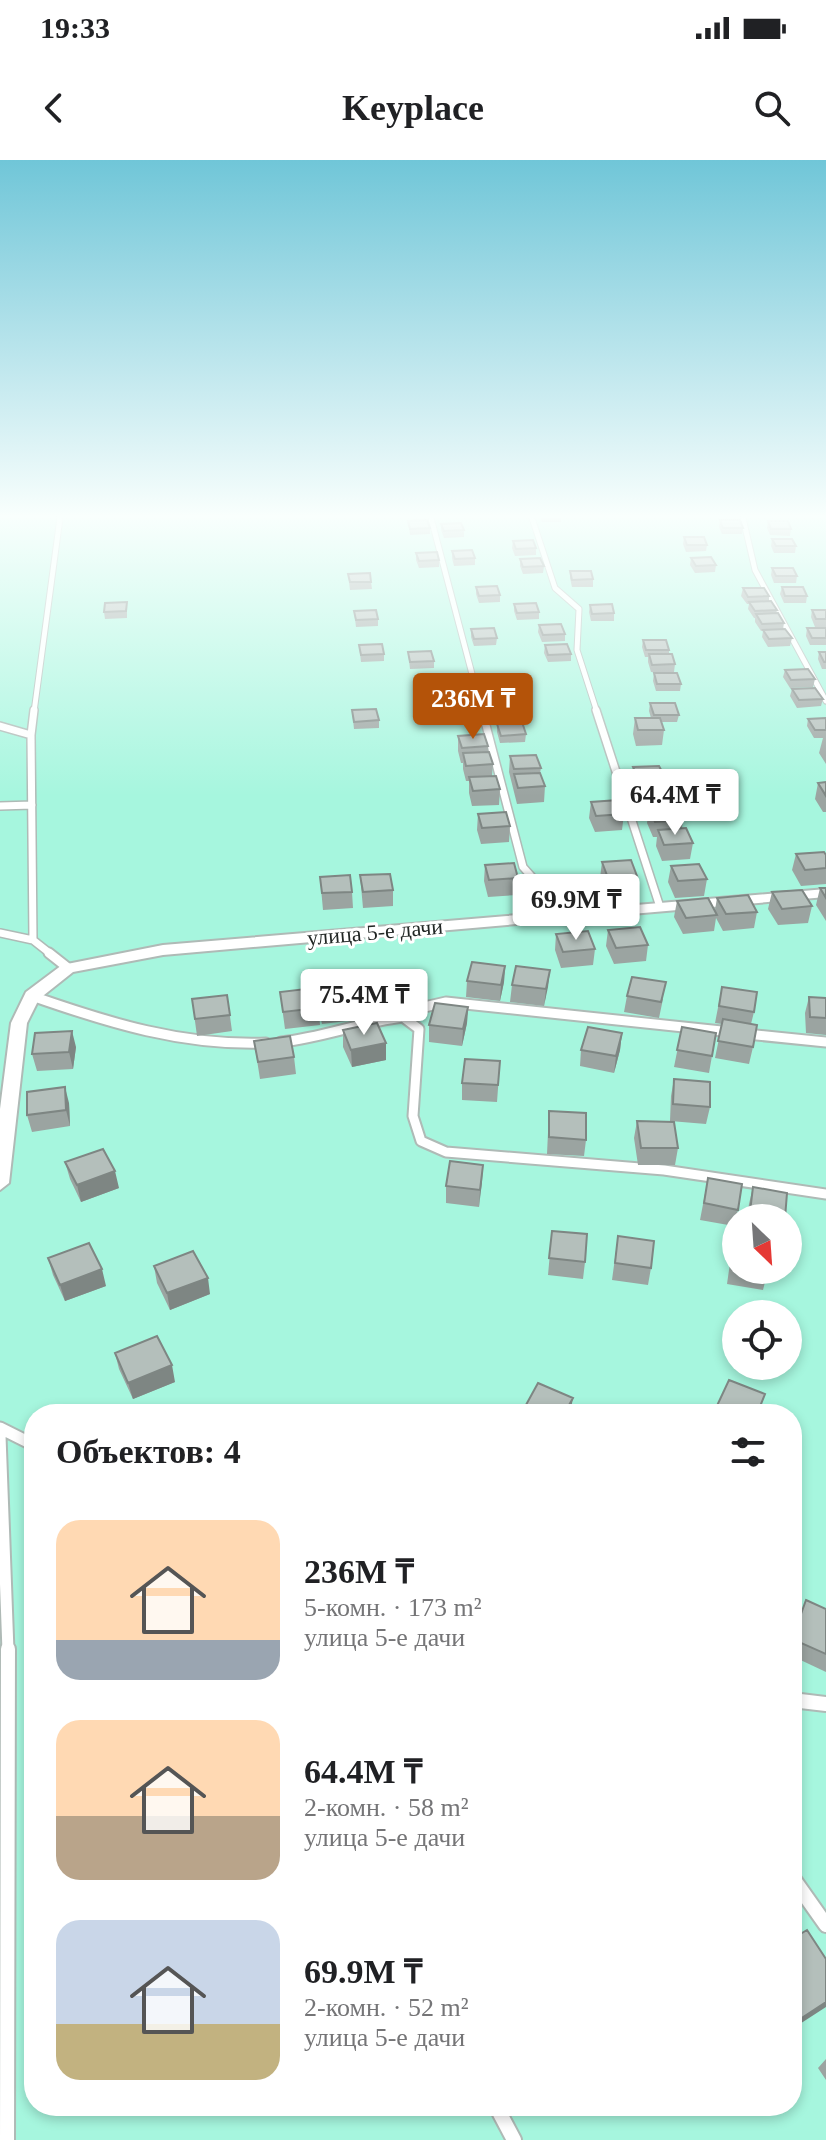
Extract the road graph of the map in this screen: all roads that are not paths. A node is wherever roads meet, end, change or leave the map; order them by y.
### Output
1 (48, 610) edge
2 (455, 610) edge
3 (579, 610) edge
4 (777, 610) edge
5 (826, 701) edge
6 (0, 726) edge
7 (31, 735) junction
8 (32, 805) junction
9 (0, 806) edge
10 (826, 893) edge
11 (660, 907) junction
12 (566, 915) junction
13 (0, 933) edge
14 (33, 940) junction
15 (68, 968) junction
16 (32, 996) junction
17 (403, 1017) junction
18 (826, 1042) edge
19 (8, 1064) edge
20 (0, 1183) edge
21 (826, 1194) edge
22 (0, 1428) edge
23 (0, 1436) edge
24 (24, 1440) edge
25 (802, 1701) edge
26 (826, 1704) edge
27 (5, 1758) edge
28 (802, 1891) edge
29 (826, 1925) edge
30 (501, 2116) edge
31 (9, 2139) edge
32 (514, 2140) edge

1 - 7 lane
2 - 12 lane
3 - 11 lane
4 - 5 lane
6 - 7 lane
7 - 8 lane
8 - 9 lane
8 - 14 lane
10 - 11 street, улица 5-е дачи
11 - 12 street, улица 5-е дачи
12 - 15 street, улица 5-е дачи
13 - 14 lane
14 - 15 lane
15 - 16 street
16 - 17 lane
16 - 19 street
17 - 18 lane
17 - 21 lane
19 - 20 street
22 - 24 lane
23 - 27 lane
25 - 26 lane
27 - 31 lane
28 - 29 lane
30 - 32 lane

